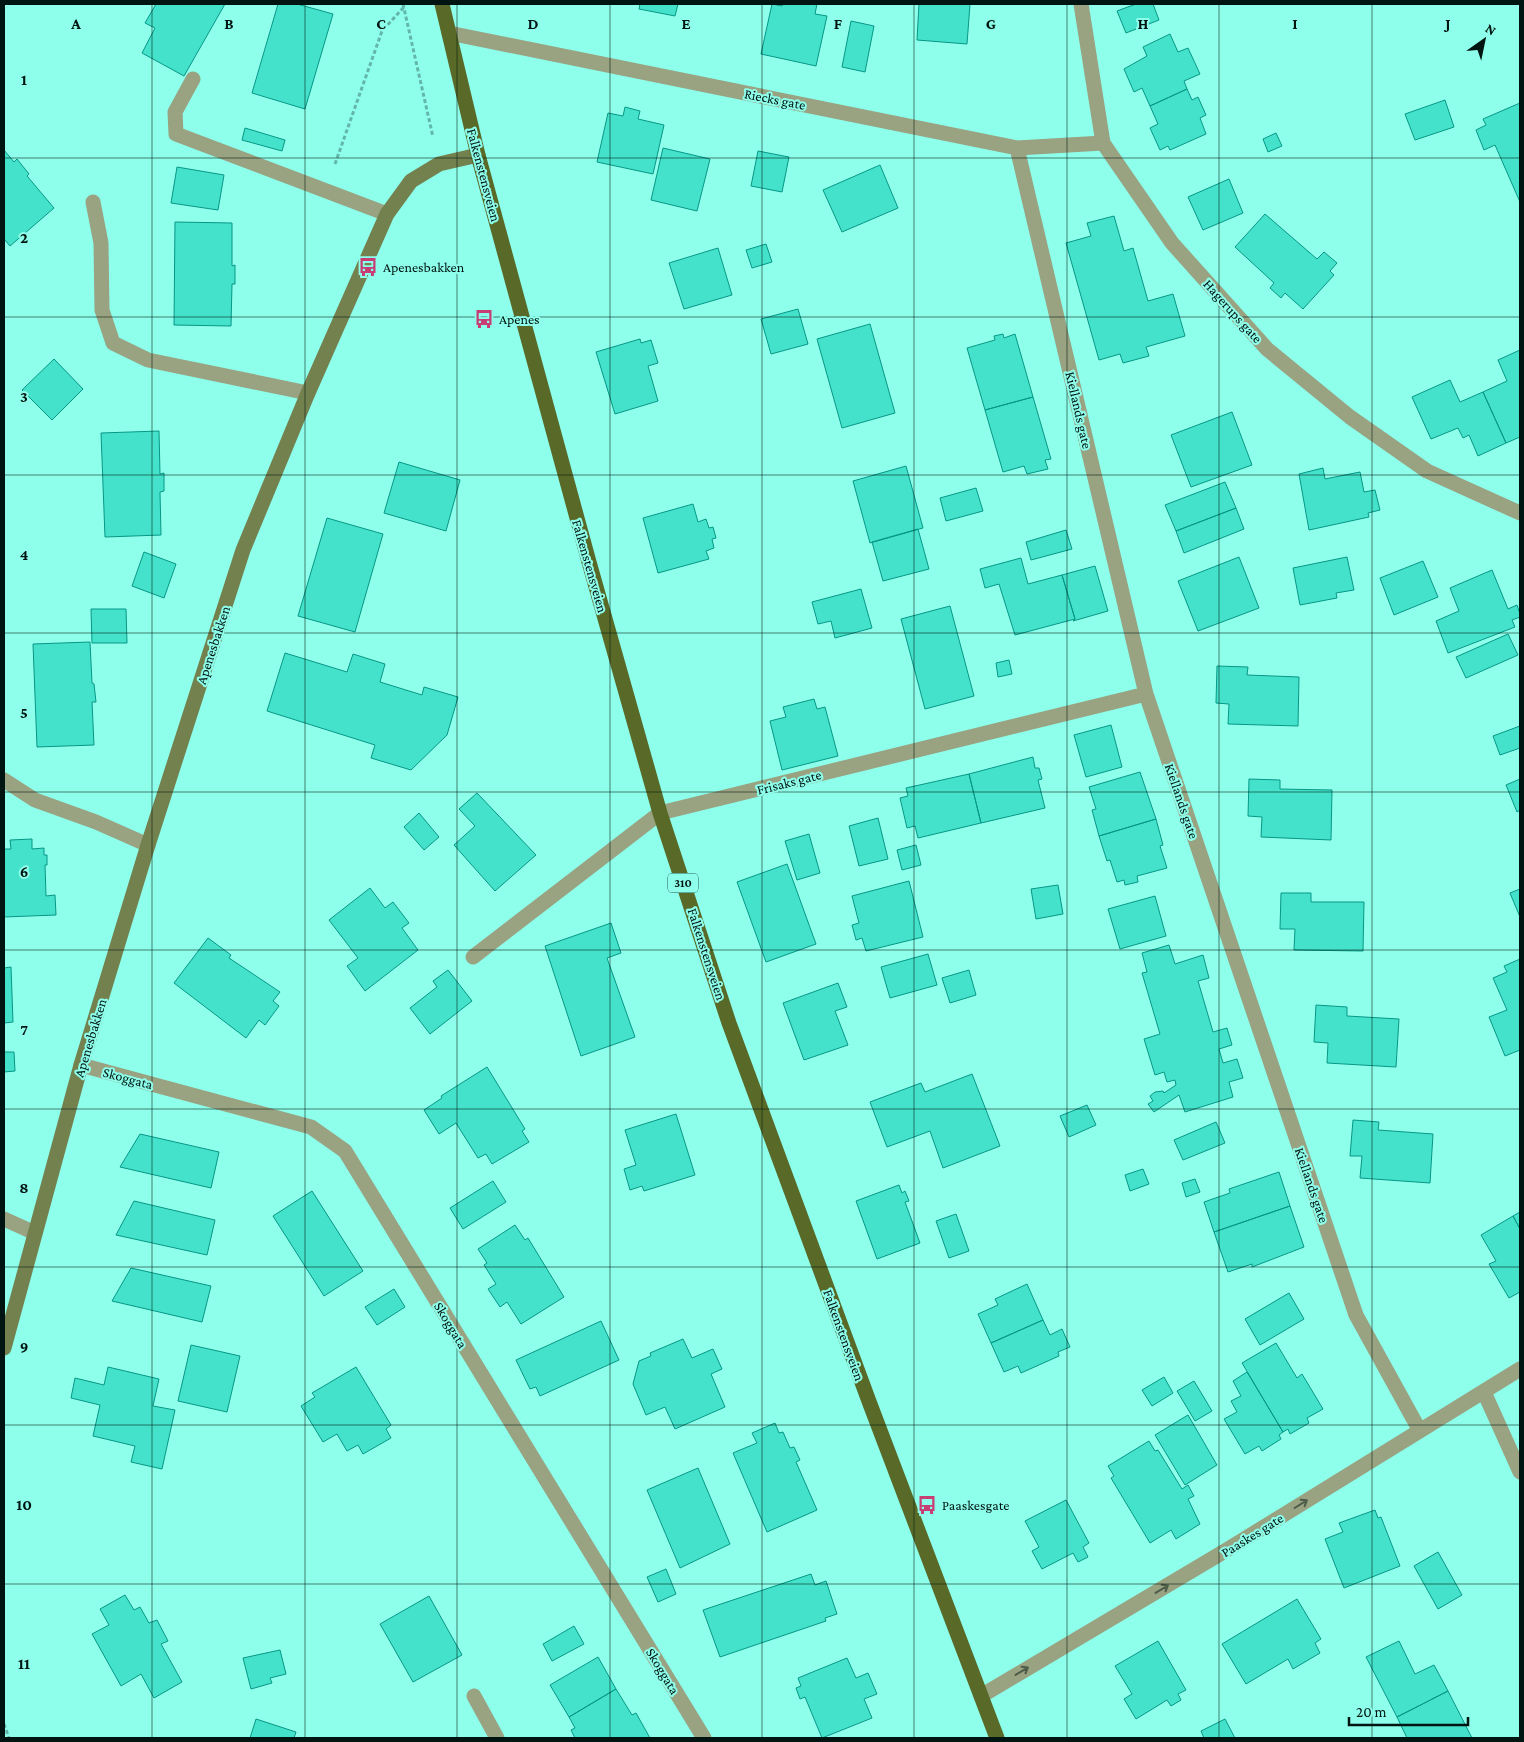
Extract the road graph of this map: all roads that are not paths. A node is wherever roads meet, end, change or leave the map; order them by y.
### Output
1 (442, 4) edge
2 (1081, 4) edge
3 (449, 33) junction
4 (193, 79) dead end
5 (1103, 143) junction
6 (1017, 148) junction
7 (478, 154) junction
8 (93, 202) dead end
9 (387, 214) junction
10 (308, 393) junction
11 (1520, 506) edge
12 (1520, 514) edge
13 (1146, 694) junction
14 (4, 780) edge
15 (660, 813) junction
16 (148, 845) junction
17 (474, 957) dead end
18 (81, 1065) junction
19 (4, 1219) edge
20 (35, 1233) junction
21 (4, 1348) edge
22 (1520, 1369) edge
23 (1484, 1392) junction
24 (1420, 1430) junction
25 (1520, 1472) edge
26 (474, 1696) dead end
27 (980, 1696) junction
28 (496, 1738) edge
29 (704, 1738) edge
30 (997, 1738) edge

1 - 3 main road, Falkenstensveien / 310
2 - 5 street, Hagerups gate
3 - 6 street, Riecks gate
3 - 7 main road, Falkenstensveien / 310
4 - 9 street
5 - 6 street, Riecks gate
5 - 12 street, Hagerups gate
6 - 13 street, Kiellands gate
7 - 9 main road, Apenesbakken
7 - 15 main road, Falkenstensveien / 310
8 - 10 street
9 - 10 main road, Apenesbakken
10 - 16 main road, Apenesbakken
11 - 12 street
13 - 15 street, Frisaks gate
13 - 24 street, Kiellands gate
14 - 16 street
15 - 17 street, Frisaks gate
15 - 27 main road, Falkenstensveien / 310
16 - 18 main road, Apenesbakken
18 - 20 main road, Apenesbakken
18 - 29 street, Skoggata
19 - 20 street
20 - 21 main road, Apenesbakken
22 - 23 street, Paaskes gate
23 - 24 street, Paaskes gate
23 - 25 street
27 -> 24 street, Paaskes gate
26 - 28 street
27 - 30 main road, Falkenstensveien / 310

